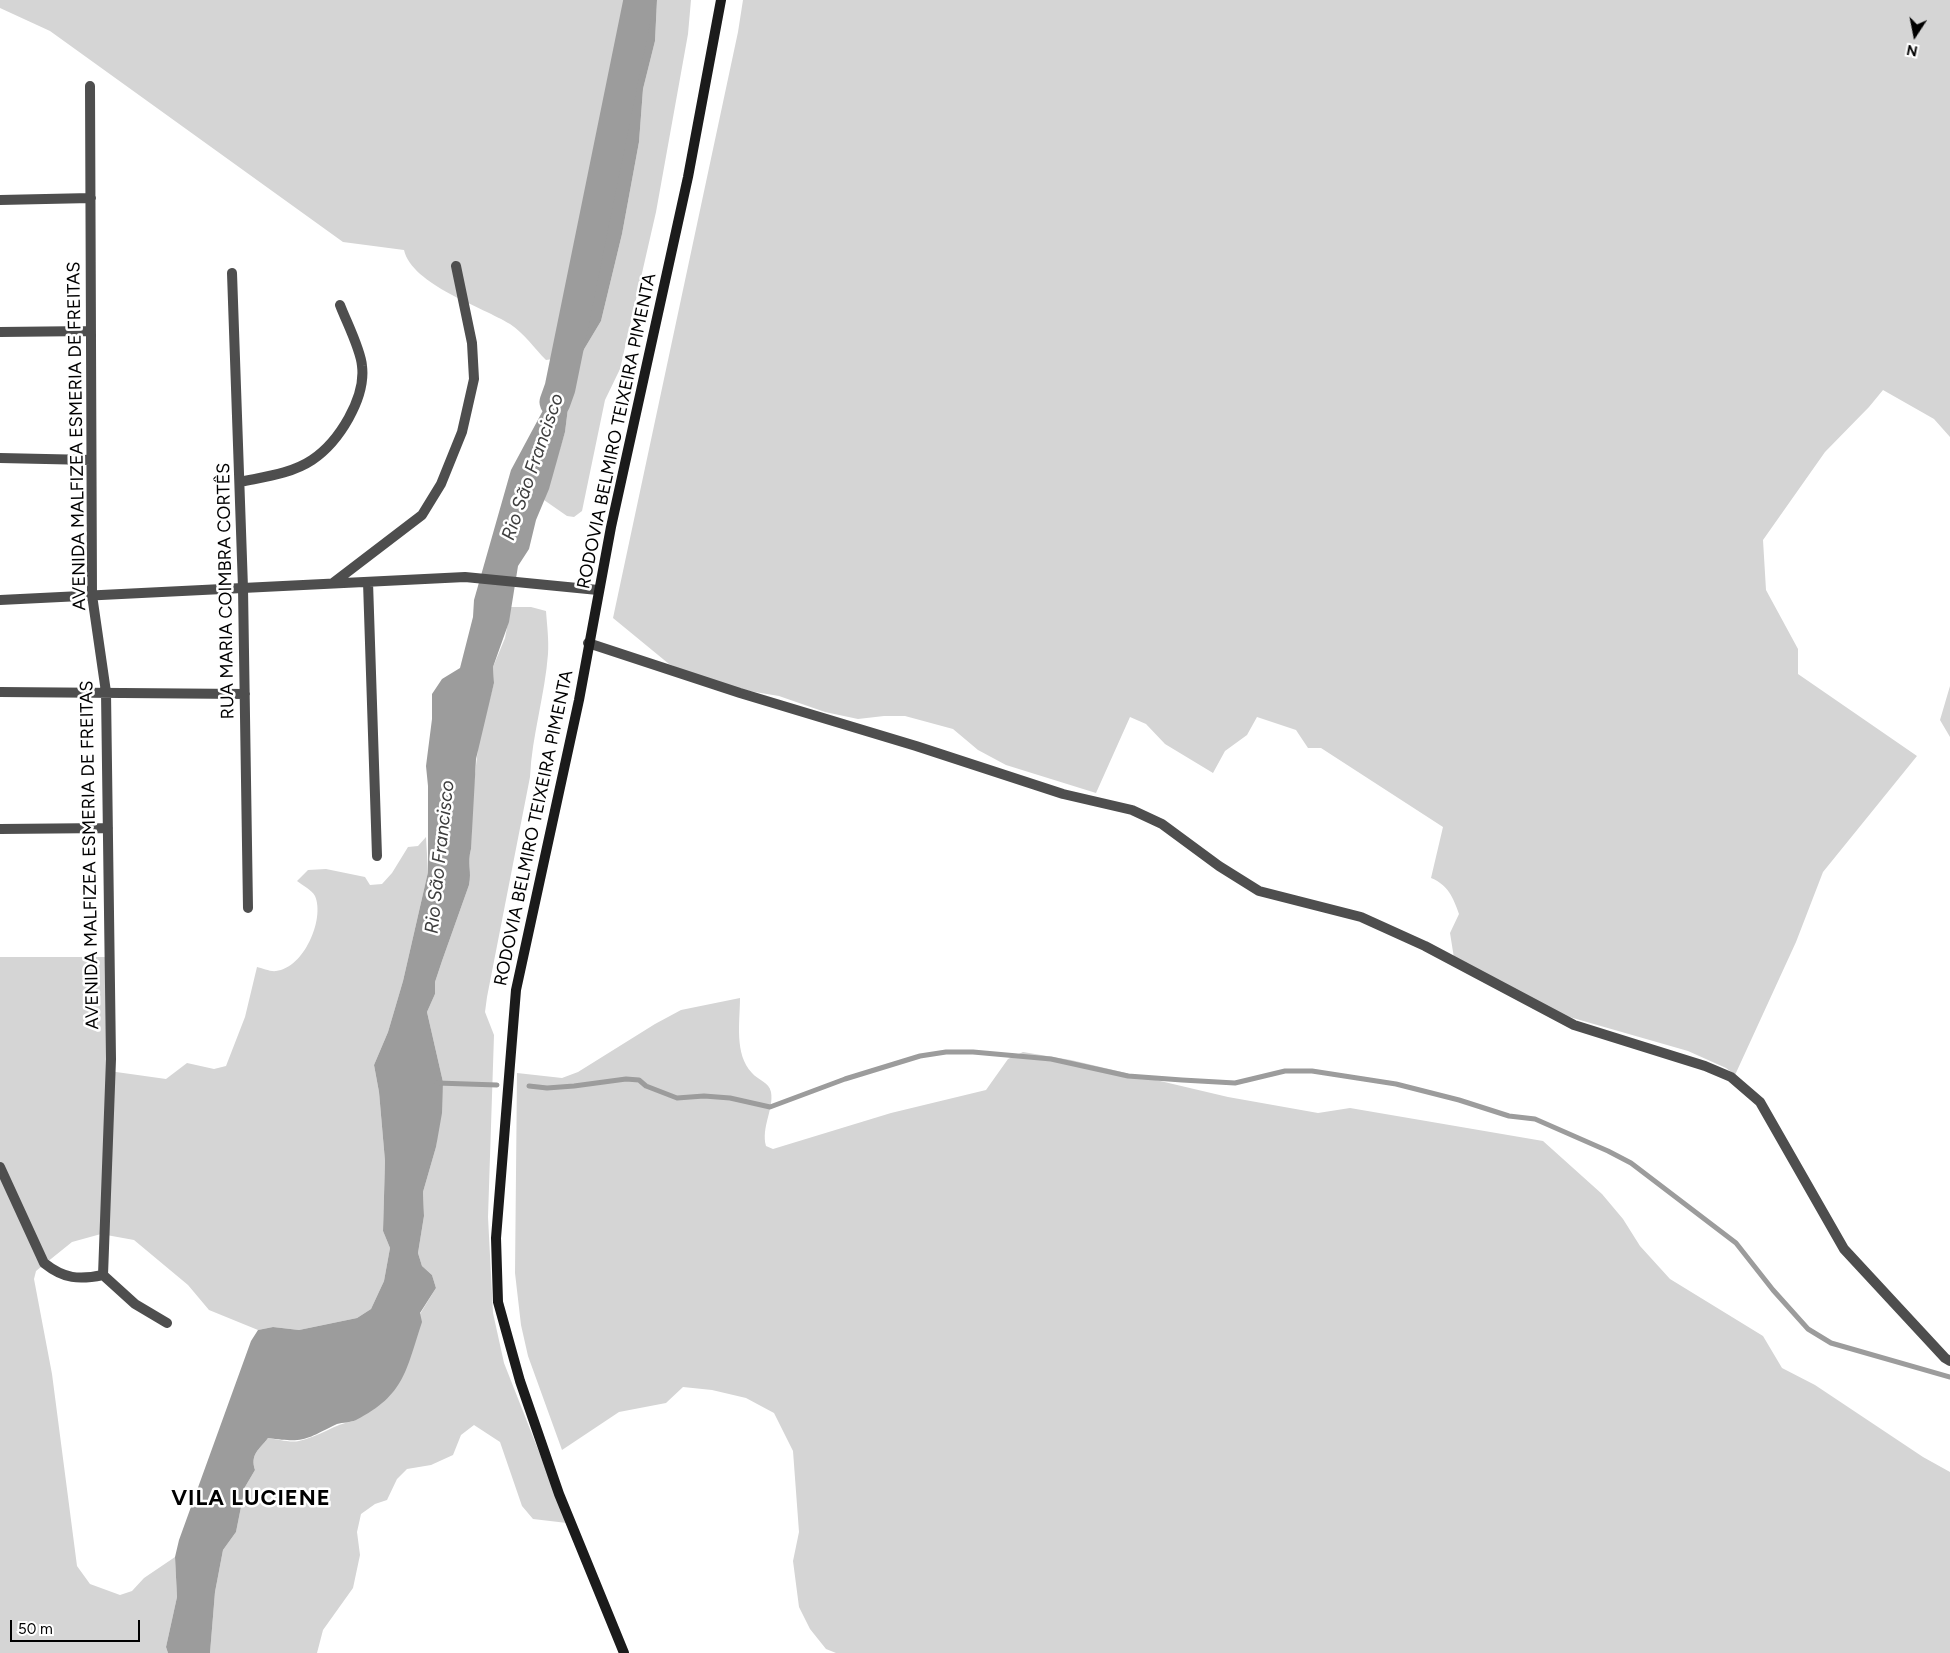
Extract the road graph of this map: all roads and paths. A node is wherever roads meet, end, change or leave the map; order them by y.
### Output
1 (721, 0) edge
2 (90, 86) dead end
3 (91, 198) junction
4 (0, 200) edge
5 (456, 266) dead end
6 (232, 273) dead end
7 (340, 305) dead end
8 (91, 331) junction
9 (0, 332) edge
10 (0, 458) edge
11 (91, 460) junction
12 (240, 482) junction
13 (368, 582) junction
14 (332, 584) junction
15 (243, 588) junction
16 (598, 590) junction
17 (92, 595) junction
18 (0, 600) edge
19 (588, 643) junction
20 (0, 692) edge
21 (106, 692) junction
22 (245, 694) junction
23 (108, 828) junction
24 (0, 829) edge
25 (378, 856) dead end
26 (248, 908) dead end
27 (0, 1167) edge
28 (103, 1275) junction
29 (167, 1323) dead end
30 (1950, 1361) edge
31 (624, 1653) edge

1 - 16 main road, RODOVIA BELMIRO TEIXEIRA PIMENTA
2 - 3 street, AVENIDA MALFIZEA ESMERIA DE FREITAS
3 - 4 street
3 - 8 street, AVENIDA MALFIZEA ESMERIA DE FREITAS
5 - 14 street
6 - 12 street, RUA MARIA COIMBRA CORTÊS
7 - 12 street
8 - 9 street
8 - 11 street, AVENIDA MALFIZEA ESMERIA DE FREITAS
10 - 11 street
11 - 17 street, AVENIDA MALFIZEA ESMERIA DE FREITAS
12 - 15 street, RUA MARIA COIMBRA CORTÊS
13 - 14 street
13 - 16 street
13 - 25 street
14 - 15 street
15 - 17 street
15 - 22 street, RUA MARIA COIMBRA CORTÊS
16 - 19 main road, RODOVIA BELMIRO TEIXEIRA PIMENTA
17 - 18 street
17 - 21 street, AVENIDA MALFIZEA ESMERIA DE FREITAS
19 - 30 street
19 - 31 main road, RODOVIA BELMIRO TEIXEIRA PIMENTA
20 - 21 street
21 - 22 street
21 - 23 street, AVENIDA MALFIZEA ESMERIA DE FREITAS
22 - 26 street, RUA MARIA COIMBRA CORTÊS
23 - 24 street
23 - 28 street, AVENIDA MALFIZEA ESMERIA DE FREITAS
27 - 28 street
28 - 29 street

